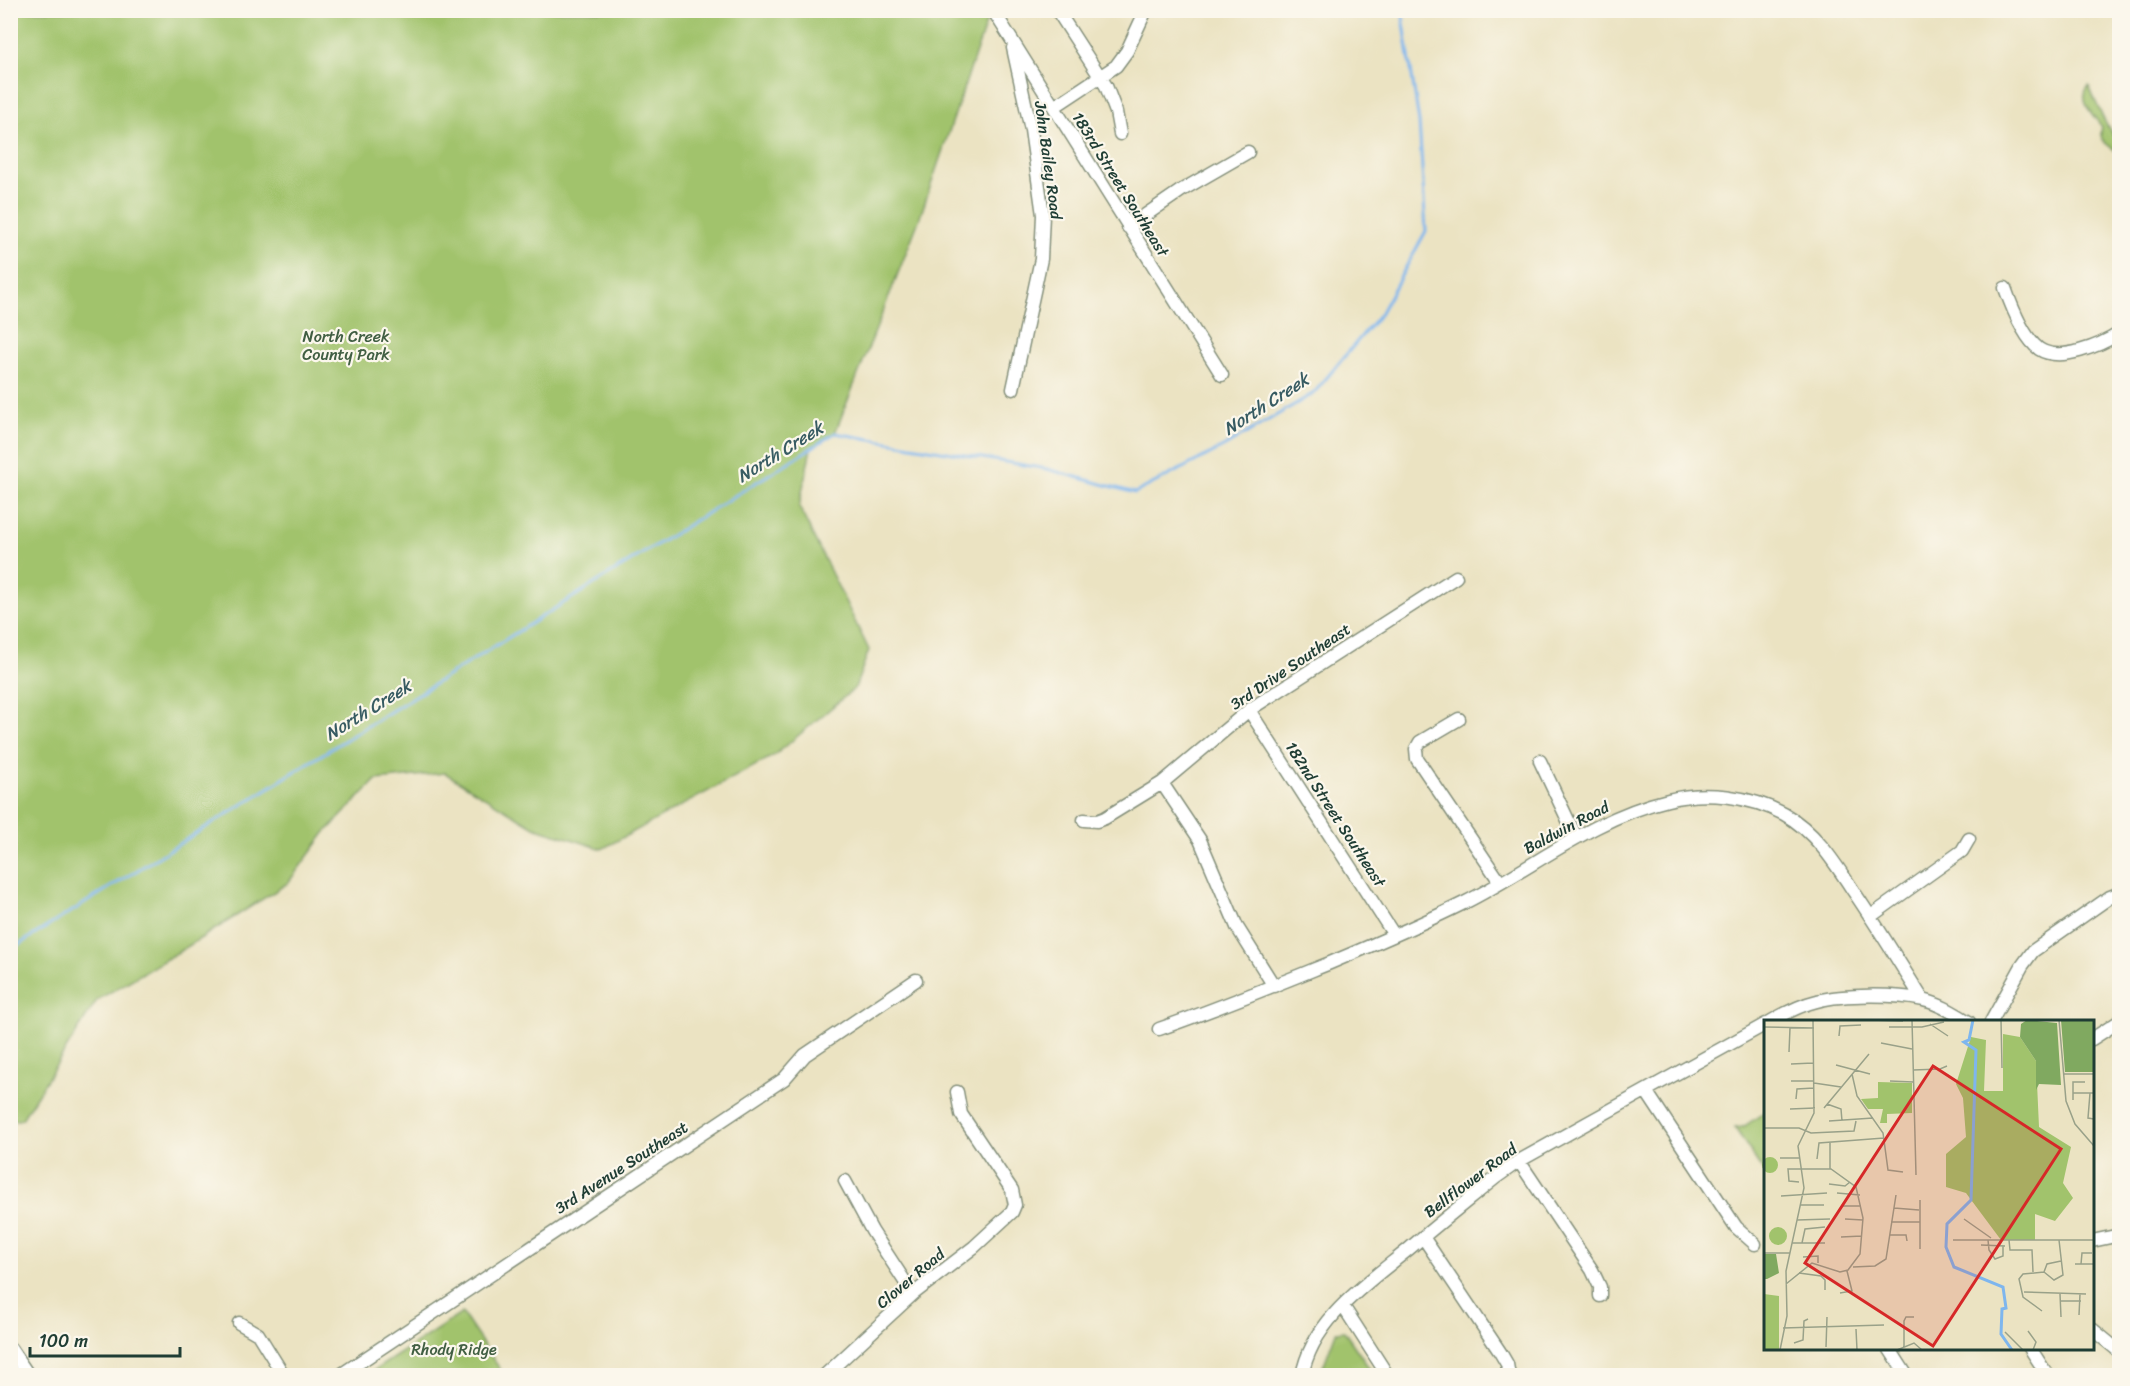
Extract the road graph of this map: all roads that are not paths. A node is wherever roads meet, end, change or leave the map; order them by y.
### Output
1 (993, 10) edge
2 (1057, 10) edge
3 (1146, 10) edge
4 (1012, 41) junction
5 (1100, 77) junction
6 (1054, 107) junction
7 (1120, 134) dead end
8 (1248, 152) dead end
9 (1128, 227) junction
10 (2005, 288) dead end
11 (2120, 333) edge
12 (1222, 375) dead end
13 (1013, 390) dead end
14 (1456, 577) dead end
15 (1249, 710) junction
16 (1460, 719) dead end
17 (1540, 761) dead end
18 (1162, 783) junction
19 (1084, 820) dead end
20 (1576, 837) junction
21 (1969, 839) dead end
22 (1500, 882) junction
23 (2120, 893) edge
24 (1870, 916) junction
25 (1394, 935) junction
26 (916, 980) dead end
27 (1274, 986) junction
28 (1923, 1000) junction
29 (1774, 1020) edge
30 (1966, 1020) edge
31 (1992, 1020) edge
32 (2120, 1022) edge
33 (1764, 1025) edge
34 (1159, 1029) dead end
35 (2094, 1038) edge
36 (1646, 1091) junction
37 (957, 1092) dead end
38 (1520, 1161) junction
39 (845, 1181) dead end
40 (2120, 1235) edge
41 (1423, 1237) junction
42 (2094, 1241) edge
43 (1755, 1244) dead end
44 (914, 1294) junction
45 (1600, 1296) dead end
46 (1343, 1306) junction
47 (239, 1323) dead end
48 (2094, 1331) edge
49 (1890, 1350) edge
50 (2031, 1350) edge
51 (2120, 1352) edge
52 (13, 1355) edge
53 (29, 1376) edge
54 (284, 1376) edge
55 (339, 1376) edge
56 (824, 1376) edge
57 (1302, 1376) edge
58 (1388, 1376) edge
59 (1509, 1376) edge
60 (1907, 1376) edge
61 (2048, 1376) edge

1 - 4 street, 183rd Street Southeast
2 - 5 street
3 - 5 street
4 - 6 street, 183rd Street Southeast
4 - 13 street, John Bailey Road
5 - 6 street
5 - 7 street
6 - 9 street, 183rd Street Southeast
8 - 9 street
9 - 12 street, 183rd Street Southeast
10 - 11 street
14 - 15 street, 3rd Drive Southeast
15 - 18 street, 3rd Drive Southeast
15 - 25 street, 182nd Street Southeast
16 - 22 street
17 - 20 street
18 - 19 street, 3rd Drive Southeast
18 - 27 street
20 - 22 street, Baldwin Road
20 - 24 street, Baldwin Road
21 - 24 street
22 - 25 street, Baldwin Road
23 - 31 street
24 - 28 street, Baldwin Road
25 - 27 street, Baldwin Road
26 - 55 street, 3rd Avenue Southeast
27 - 34 street, Baldwin Road
28 - 29 street
28 - 30 street
32 - 35 street
33 - 36 street, Bellflower Road
36 - 38 street, Bellflower Road
36 - 43 street
37 - 44 street, Clover Road
38 - 41 street, Bellflower Road
38 - 45 street
39 - 44 street
40 - 42 street
41 - 46 street, Bellflower Road
41 - 59 street
44 - 56 street, Clover Road
46 - 57 street, Bellflower Road
46 - 58 street
47 - 54 street
48 - 51 street
49 - 60 street
50 - 61 street
52 - 53 street

